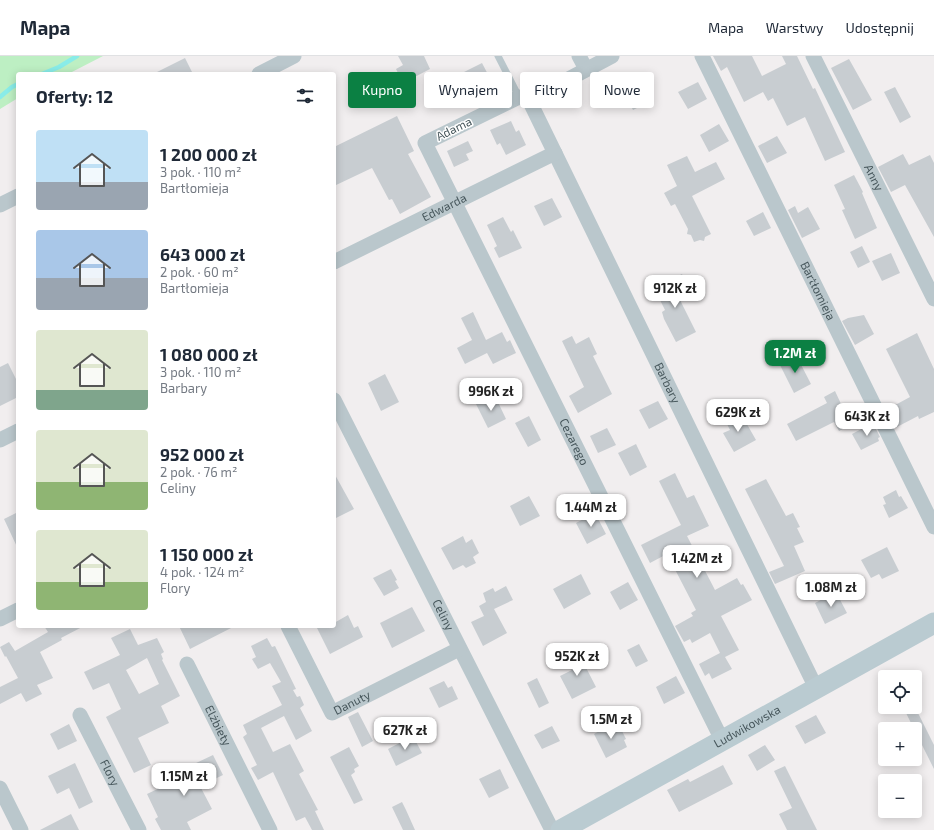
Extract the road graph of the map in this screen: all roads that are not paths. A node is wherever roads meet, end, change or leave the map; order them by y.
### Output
1 (294, 56) edge
2 (498, 56) edge
3 (612, 56) edge
4 (702, 56) edge
5 (813, 56) edge
6 (582, 62) edge
7 (263, 72) edge
8 (566, 72) edge
9 (520, 92) edge
10 (520, 101) edge
11 (529, 108) edge
12 (425, 143) joint
13 (555, 153) junction
14 (16, 197) edge
15 (454, 202) junction
16 (0, 205) edge
17 (336, 261) edge
18 (934, 299) edge
19 (336, 404) edge
20 (16, 432) edge
21 (0, 440) edge
22 (934, 527) edge
23 (16, 611) edge
24 (0, 619) edge
25 (934, 623) edge
26 (289, 628) edge
27 (459, 649) junction
28 (187, 664) dead end
29 (816, 688) junction
30 (80, 715) dead end
31 (722, 740) junction
32 (0, 788) edge
33 (21, 830) edge
34 (139, 830) edge
35 (270, 830) edge
36 (552, 830) edge
37 (562, 830) edge

1 - 7 street
2 - 9 lane
3 - 6 street, Adama
4 - 22 street, Bartłomieja
5 - 18 street, Anny
6 - 8 street, Adama
10 - 12 street, Adama
11 - 13 street, Barbary
12 - 15 street, Cezarego
13 - 15 street, Edwarda
13 - 29 street, Barbary
14 - 16 street
15 - 17 street, Edwarda
15 - 31 street, Cezarego
19 - 27 street, Celiny
20 - 21 street
23 - 24 street
25 - 29 street, Ludwikowska
26 - 27 street, Danuty
27 - 36 street, Celiny
28 - 35 street, Elżbiety
29 - 31 street, Ludwikowska
30 - 34 street, Flory
31 - 37 street, Ludwikowska
32 - 33 street

